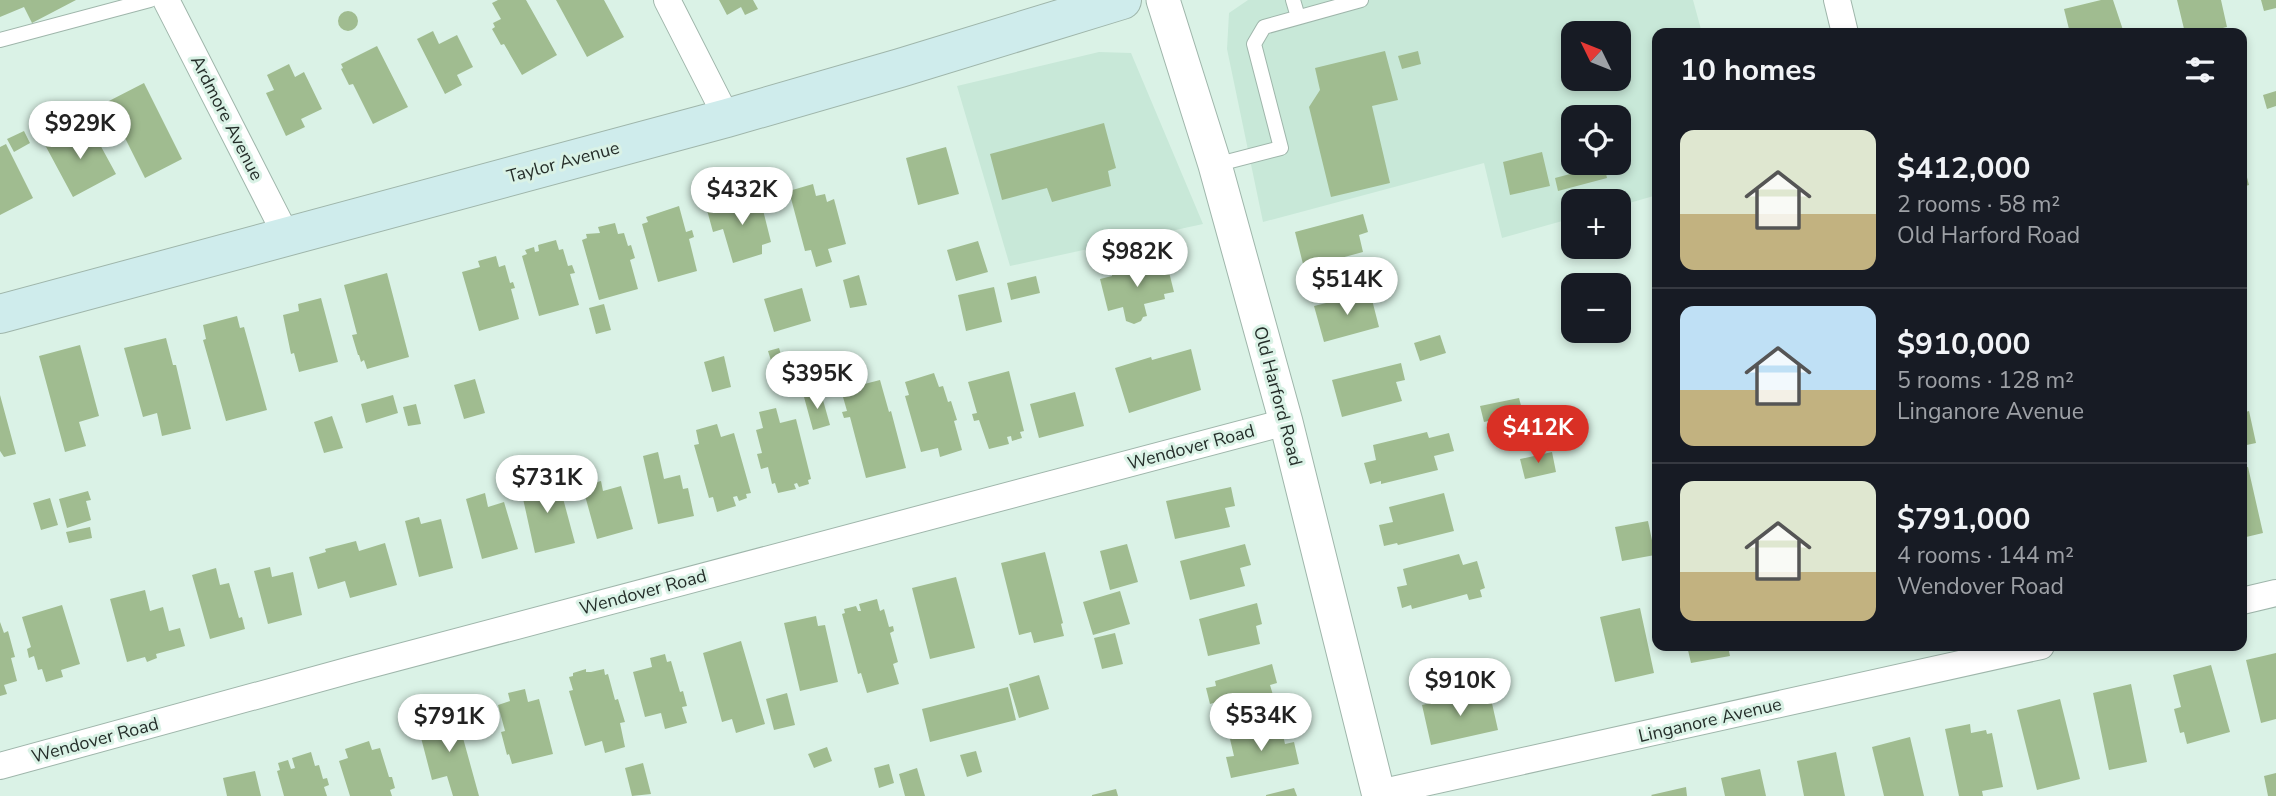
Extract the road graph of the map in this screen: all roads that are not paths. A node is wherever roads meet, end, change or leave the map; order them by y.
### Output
1 (150, 0) edge
2 (166, 0) edge
3 (667, 0) edge
4 (1122, 0) edge
5 (1163, 0) edge
6 (1293, 0) edge
7 (1361, 0) edge
8 (1837, 0) edge
9 (1298, 17) junction
10 (1845, 28) edge
11 (0, 40) edge
12 (727, 118) junction
13 (1215, 165) junction
14 (288, 237) junction
15 (0, 314) edge
16 (1286, 422) junction
17 (2276, 593) edge
18 (2247, 600) edge
19 (2018, 651) edge
20 (0, 766) edge
21 (1379, 795) edge

1 - 11 lane
2 - 14 street, Ardmore Avenue
3 - 12 street
4 - 12 main road, Taylor Avenue
5 - 13 street, Old Harford Road
6 - 9 lane
7 - 9 lane
8 - 10 street
9 - 13 lane
12 - 14 main road, Taylor Avenue
13 - 16 street, Old Harford Road
14 - 15 main road, Taylor Avenue
16 - 20 street, Wendover Road
16 - 21 street, Old Harford Road
17 - 18 street
19 - 21 street, Linganore Avenue

